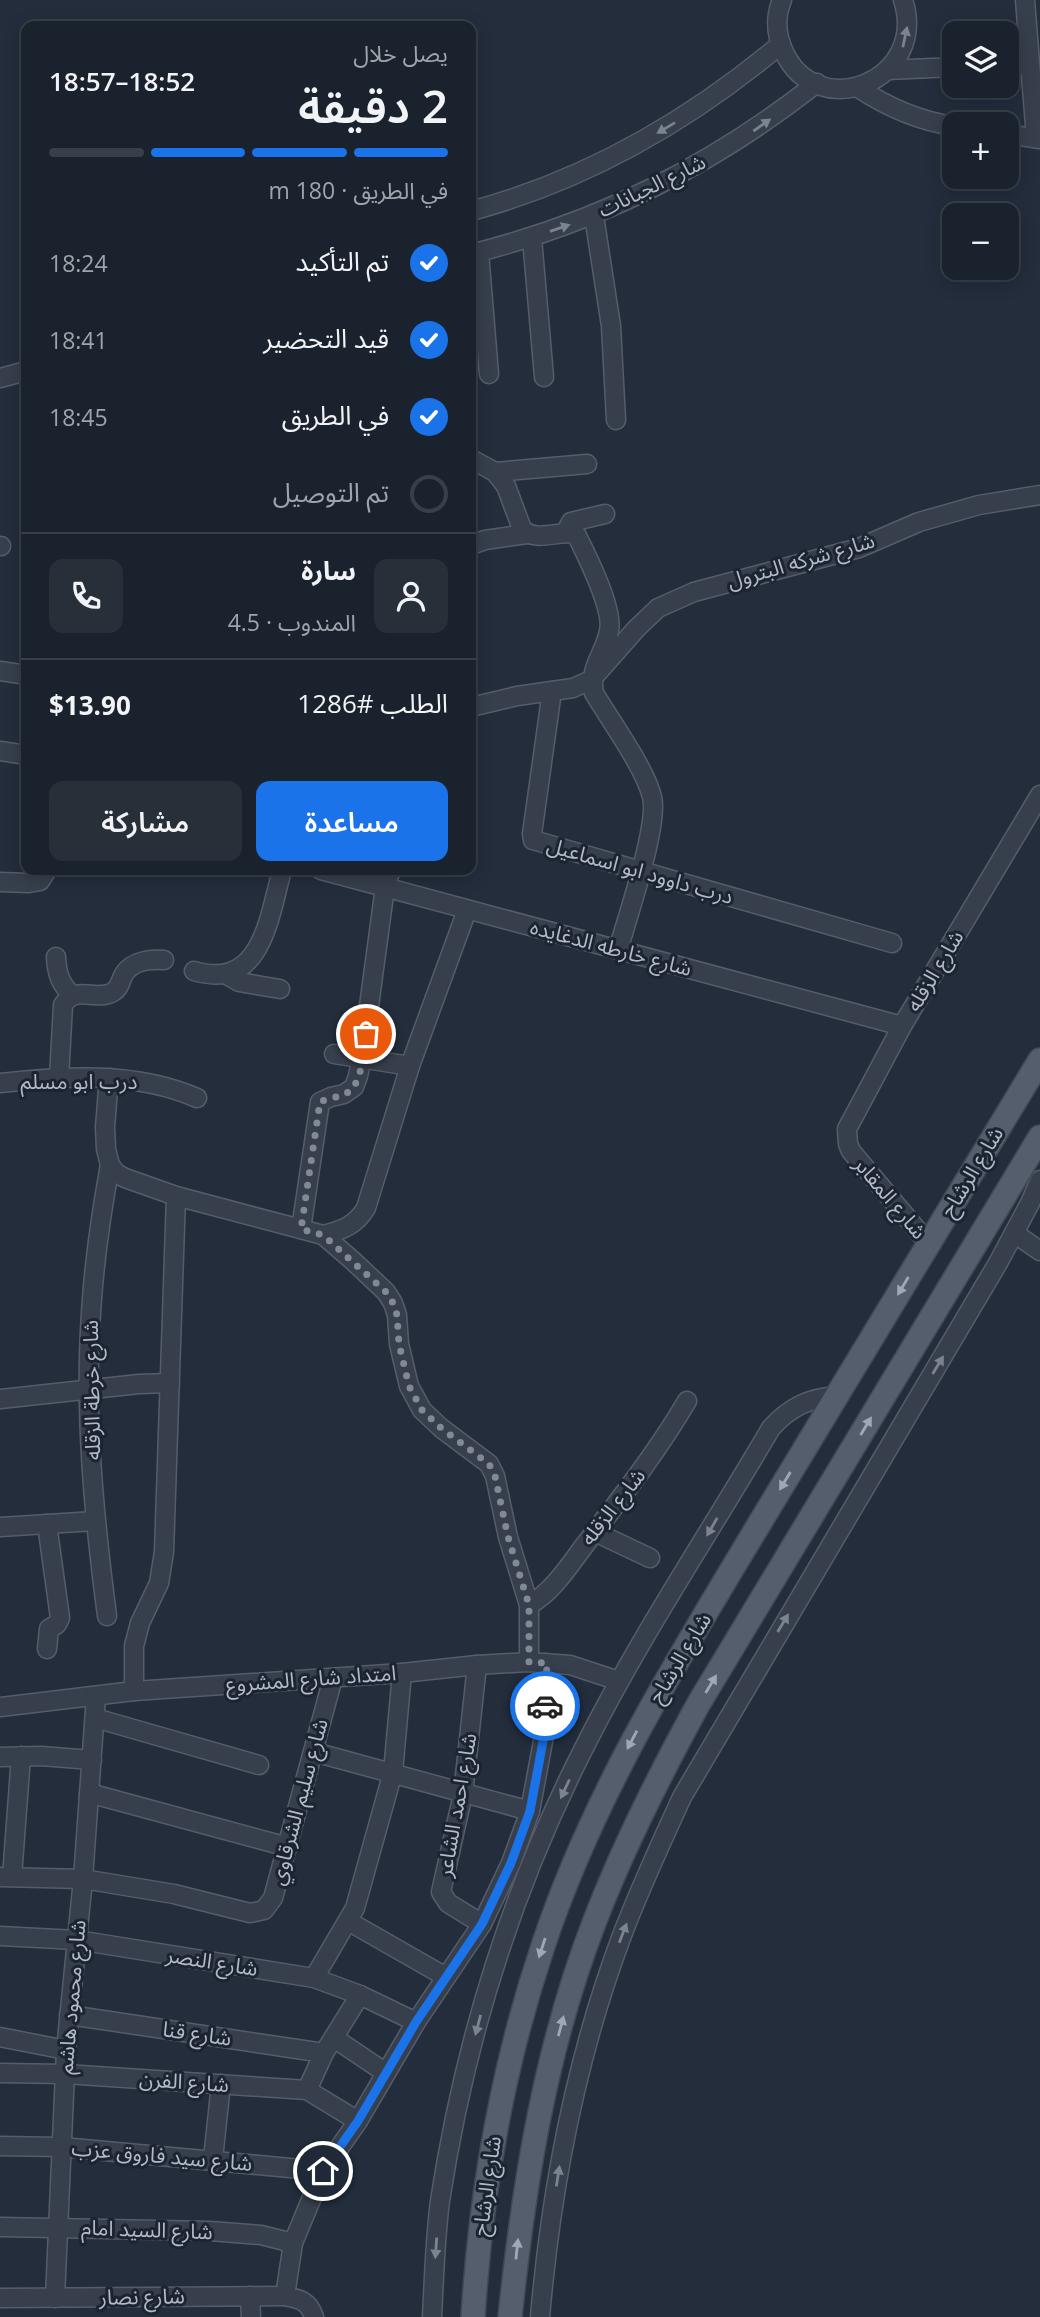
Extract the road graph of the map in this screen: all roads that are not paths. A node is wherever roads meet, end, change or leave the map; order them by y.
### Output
1 (782, 0) edge
2 (903, 0) edge
3 (1025, 0) edge
4 (780, 44) junction
5 (1019, 65) edge
6 (1030, 65) junction
7 (942, 68) edge
8 (888, 70) junction
9 (817, 83) junction
10 (857, 87) junction
11 (942, 124) edge
12 (1019, 136) edge
13 (1038, 139) edge
14 (476, 209) edge
15 (594, 216) junction
16 (532, 237) junction
17 (476, 253) edge
18 (476, 262) edge
19 (21, 372) edge
20 (489, 374) dead end
21 (544, 377) dead end
22 (0, 378) edge
23 (616, 420) dead end
24 (476, 462) edge
25 (587, 464) dead end
26 (495, 472) junction
27 (1040, 495) edge
28 (605, 514) dead end
29 (566, 532) junction
30 (527, 534) junction
31 (476, 543) edge
32 (0, 671) edge
33 (21, 674) edge
34 (591, 680) junction
35 (552, 691) junction
36 (476, 706) edge
37 (0, 751) edge
38 (21, 754) edge
39 (1040, 795) edge
40 (640, 870) junction
41 (44, 875) edge
42 (281, 875) edge
43 (340, 875) edge
44 (389, 875) edge
45 (0, 882) edge
46 (385, 887) junction
47 (467, 909) junction
48 (892, 943) dead end
49 (618, 950) junction
50 (55, 957) dead end
51 (164, 960) dead end
52 (194, 971) dead end
53 (226, 974) junction
54 (280, 989) dead end
55 (73, 996) junction
56 (902, 1026) junction
57 (334, 1054) dead end
58 (362, 1058) junction
59 (1040, 1060) edge
60 (410, 1066) junction
61 (59, 1078) junction
62 (109, 1078) junction
63 (0, 1083) edge
64 (197, 1098) dead end
65 (1040, 1137) edge
66 (851, 1151) joint
67 (110, 1165) junction
68 (1040, 1180) edge
69 (176, 1196) junction
70 (301, 1229) junction
71 (1014, 1233) junction
72 (323, 1235) junction
73 (929, 1244) junction
74 (1040, 1251) edge
75 (170, 1383) junction
76 (89, 1390) junction
77 (837, 1396) junction
78 (0, 1399) edge
79 (687, 1401) dead end
80 (95, 1521) junction
81 (47, 1524) junction
82 (0, 1527) edge
83 (594, 1532) junction
84 (650, 1558) dead end
85 (529, 1605) junction
86 (107, 1616) dead end
87 (47, 1649) dead end
88 (538, 1663) junction
89 (477, 1665) junction
90 (402, 1673) junction
91 (332, 1678) junction
92 (619, 1681) junction
93 (134, 1691) junction
94 (96, 1696) junction
95 (0, 1707) edge
96 (94, 1718) junction
97 (314, 1752) junction
98 (21, 1756) junction
99 (0, 1757) edge
100 (92, 1760) junction
101 (259, 1765) dead end
102 (393, 1772) junction
103 (89, 1793) junction
104 (463, 1794) junction
105 (530, 1811) junction
106 (288, 1847) junction
107 (6, 1877) edge
108 (83, 1879) junction
109 (348, 1921) junction
110 (482, 1924) junction
111 (0, 1936) edge
112 (77, 1940) junction
113 (446, 1977) junction
114 (314, 1978) junction
115 (360, 1994) junction
116 (69, 2015) junction
117 (416, 2022) junction
118 (0, 2037) edge
119 (329, 2046) junction
120 (66, 2050) junction
121 (0, 2073) edge
122 (386, 2073) junction
123 (65, 2074) junction
124 (220, 2084) junction
125 (307, 2090) junction
126 (358, 2121) junction
127 (0, 2146) edge
128 (62, 2147) junction
129 (213, 2160) junction
130 (323, 2171) junction
131 (0, 2227) edge
132 (59, 2227) junction
133 (293, 2243) junction
134 (250, 2296) junction
135 (285, 2296) junction
136 (0, 2298) edge
137 (55, 2298) junction
138 (251, 2317) edge
139 (314, 2317) edge
140 (432, 2317) edge
141 (473, 2317) edge
142 (510, 2317) edge
143 (540, 2317) edge

1 - 4 street
8 -> 2 street
3 - 6 street
4 - 9 street
4 -> 14 street, شارع الجبانات
5 - 6 street
6 - 13 street
7 - 8 street
8 - 10 street
9 - 10 street
15 -> 9 street, شارع الجبانات
10 - 11 street
12 - 13 street
16 -> 15 street, شارع الجبانات
15 - 23 street
16 - 17 street, شارع الجبانات
16 - 21 street
18 - 20 street
19 - 22 street
24 - 26 street
25 - 26 street
26 - 30 street
27 - 34 street, شارع شركه البترول
28 - 29 street
29 - 30 street
29 - 34 street
30 - 31 street
32 - 33 street
34 - 35 street
34 - 40 street
35 - 36 street
35 - 40 street, درب داوود ابو اسماعيل
37 - 38 street
39 - 56 street, شارع الزقله
40 - 48 street, درب داوود ابو اسماعيل
40 - 49 street
41 - 45 street
42 - 53 street
43 - 46 street, شارع خارطه الدغايده
44 - 46 street
46 - 47 street, شارع خارطه الدغايده
46 - 58 street
47 - 49 street, شارع خارطه الدغايده
47 - 60 street
49 - 56 street, شارع خارطه الدغايده
50 - 55 street
51 - 55 street
52 - 53 street
53 - 54 street
55 - 61 street
56 - 66 street, شارع الزقله
57 - 58 street
58 - 60 street
58 - 70 street
59 - 73 main road, شارع الرشاح
60 - 72 street
61 - 62 street, درب ابو مسلم
61 - 63 street, درب ابو مسلم
62 - 64 street, درب ابو مسلم
62 - 67 street, شارع خرطة الزقله
142 -> 65 main road, شارع الرشاح
66 - 73 street, شارع المقابر
67 - 69 street
67 - 76 street, شارع خرطة الزقله
68 - 71 street
69 - 70 street
69 - 75 street
70 - 72 street
71 - 74 street
143 -> 71 street
72 - 85 street
73 -> 77 main road, شارع الرشاح
75 - 76 street
75 - 93 street
76 - 78 street
76 - 80 street, شارع خرطة الزقله
77 -> 92 street
77 -> 141 main road, شارع الرشاح
79 - 83 street, شارع الزقله
80 - 81 street
80 - 86 street, شارع خرطة الزقله
81 - 82 street
81 - 87 street
83 - 84 street
83 - 85 street, شارع الزقله
85 - 88 street
88 - 89 street, امتداد شارع المشروع
88 - 92 street, امتداد شارع المشروع
88 - 105 street
89 - 90 street, امتداد شارع المشروع
89 - 104 street, شارع احمد الشاعر
90 - 91 street, امتداد شارع المشروع
90 - 102 street
91 - 93 street, امتداد شارع المشروع
91 - 97 street, شارع سليم الشرقاوي
92 -> 140 street
93 - 94 street, امتداد شارع المشروع
94 - 95 street, امتداد شارع المشروع
94 - 96 street, شارع محمود هاشم
96 - 100 street, شارع محمود هاشم
96 - 101 street
97 - 102 street
97 - 106 street, شارع سليم الشرقاوي
98 - 99 street
98 - 100 street
98 - 107 street
100 - 103 street, شارع محمود هاشم
102 - 104 street
102 - 109 street
103 - 106 street
103 - 108 street, شارع محمود هاشم
104 - 105 street
104 - 110 street, شارع احمد الشاعر
105 - 110 street
106 - 108 street, شارع سليم الشرقاوي
107 - 108 street
108 - 112 street, شارع محمود هاشم
109 - 113 street
109 - 114 street
110 - 113 street
111 - 112 street, شارع النصر
112 - 114 street, شارع النصر
112 - 116 street, شارع محمود هاشم
113 - 117 street
114 - 115 street, شارع النصر
115 - 117 street, شارع النصر
115 - 119 street
116 - 119 street, شارع قنا
116 - 120 street, شارع محمود هاشم
117 - 122 street
118 - 120 street
119 - 122 street
119 - 125 street
120 - 123 street, شارع محمود هاشم
121 - 123 street, شارع الفرن
122 - 126 street
123 - 124 street, شارع الفرن
123 - 128 street, شارع محمود هاشم
124 - 125 street, شارع الفرن
124 - 129 street
125 - 126 street, شارع الفرن
126 - 130 street
127 - 128 street, شارع سيد فاروق عزب
128 - 129 street, شارع سيد فاروق عزب
128 - 132 street, شارع محمود هاشم
129 - 130 street, شارع سيد فاروق عزب
130 - 133 street
131 - 132 street, شارع السيد امام
132 - 133 street, شارع السيد امام
132 - 137 street, شارع محمود هاشم
133 - 135 street
134 - 135 street, شارع نصار
134 - 137 street, شارع نصار
134 - 138 street
135 - 139 street
136 - 137 street, شارع نصار

